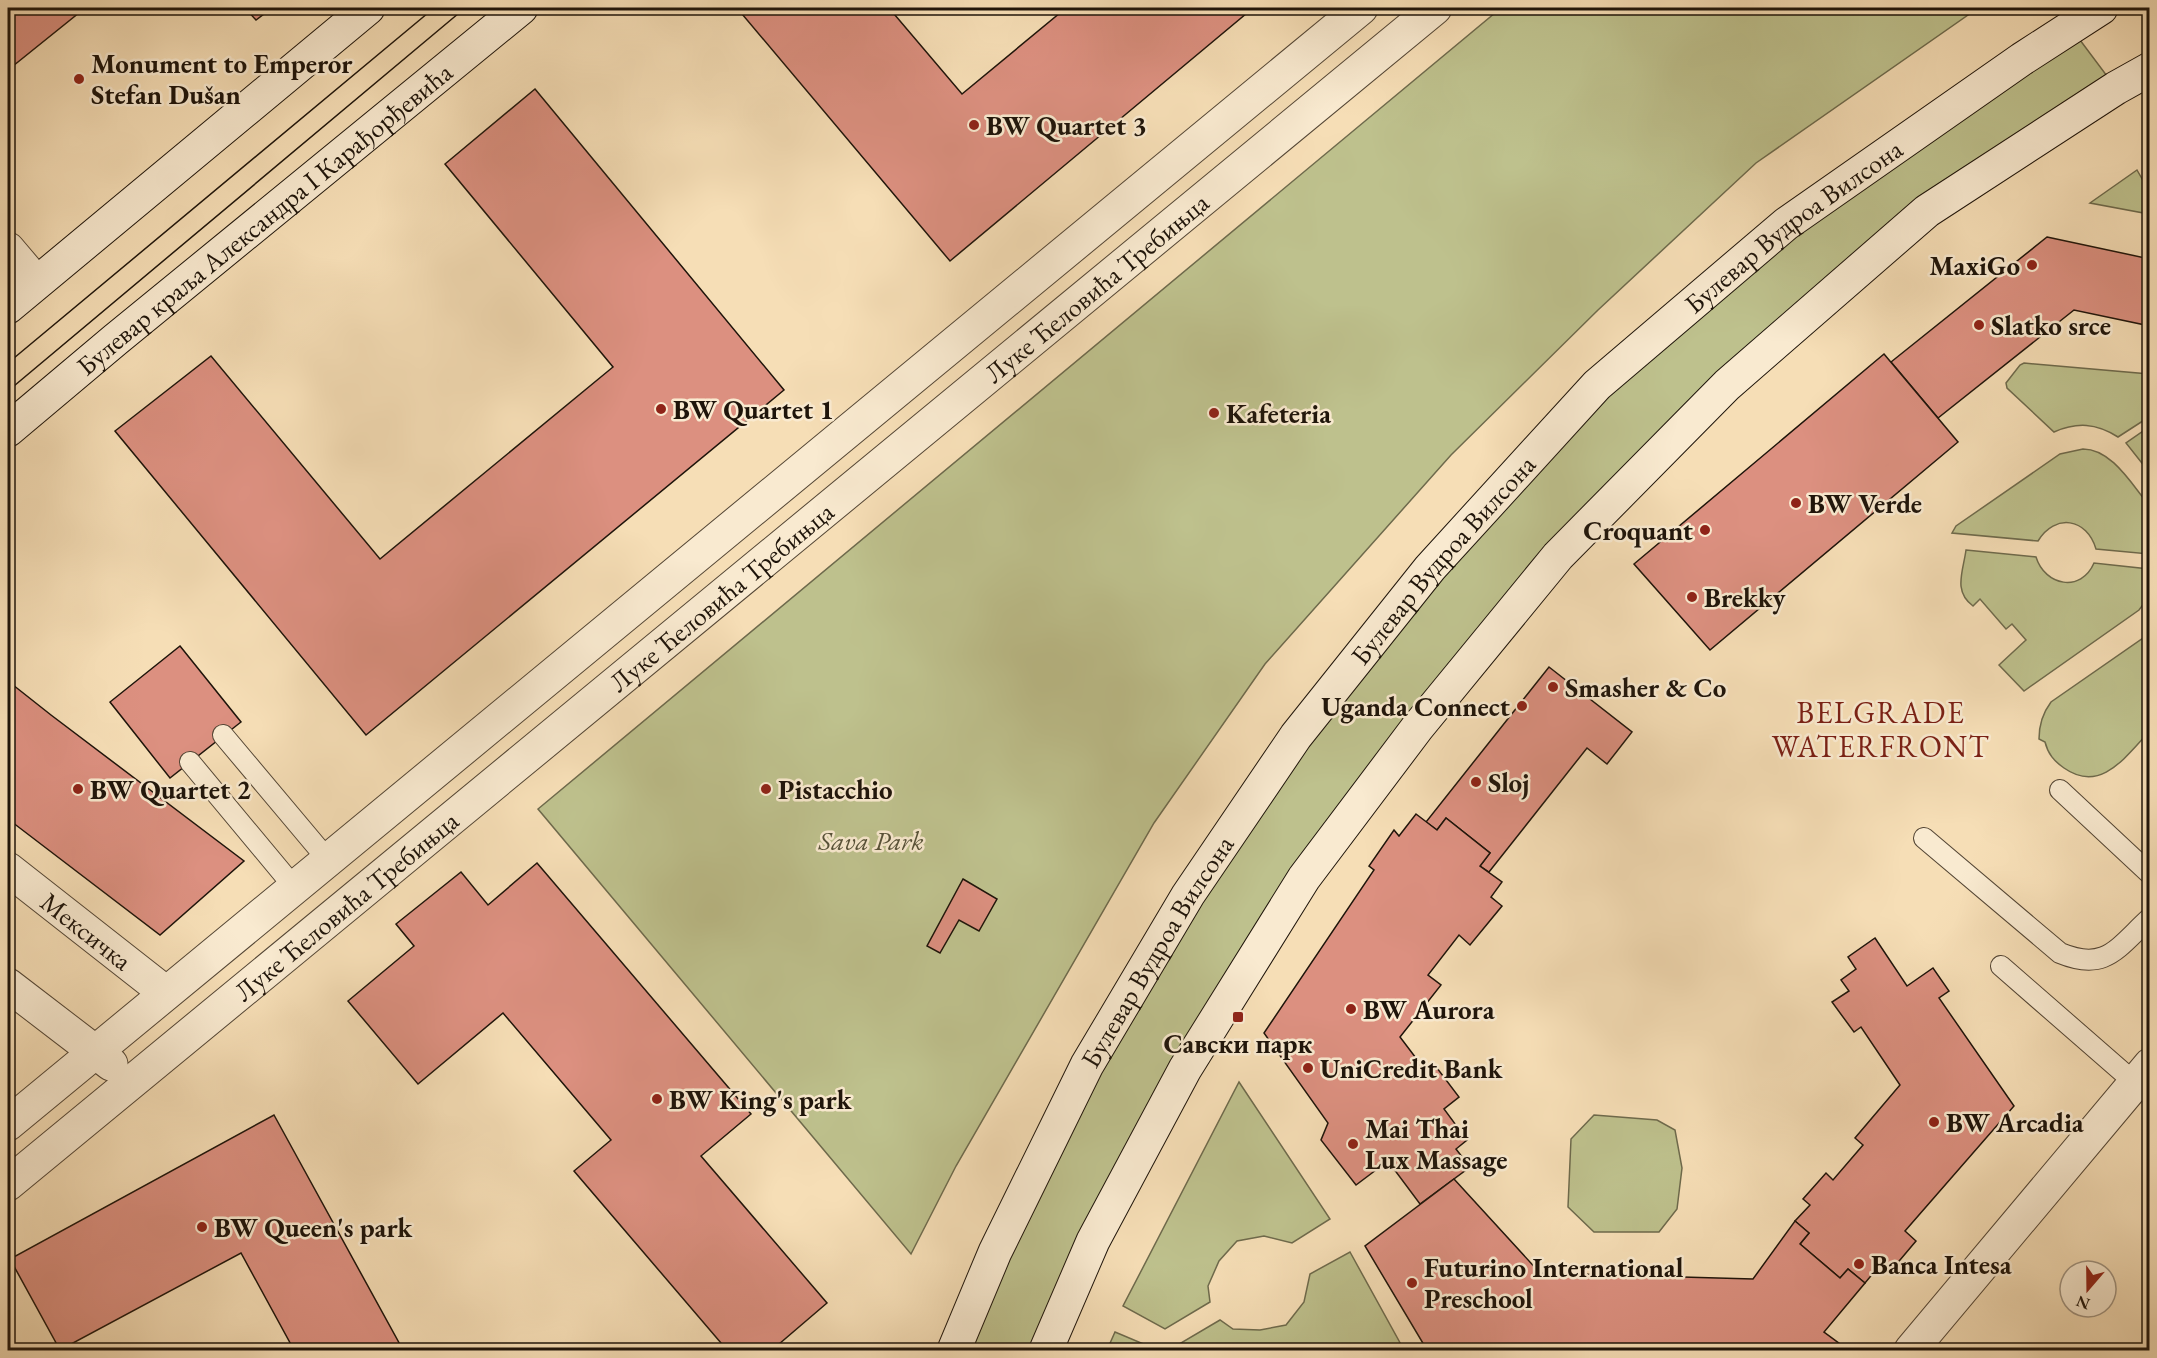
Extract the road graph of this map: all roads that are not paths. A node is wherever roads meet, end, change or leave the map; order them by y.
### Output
1 (368, 8) edge
2 (522, 8) edge
3 (1361, 8) edge
4 (1435, 8) edge
5 (2101, 8) edge
6 (2150, 69) edge
7 (8, 249) edge
8 (36, 282) junction
9 (8, 307) edge
10 (8, 430) edge
11 (224, 735) dead end
12 (190, 762) dead end
13 (2060, 790) dead end
14 (1924, 838) dead end
15 (328, 860) junction
16 (8, 869) edge
17 (2150, 874) edge
18 (294, 887) junction
19 (2150, 918) edge
20 (2001, 966) dead end
21 (8, 985) edge
22 (166, 993) junction
23 (95, 1052) junction
24 (2142, 1073) edge
25 (133, 1081) junction
26 (8, 1124) edge
27 (8, 1184) edge
28 (954, 1350) edge
29 (1046, 1350) edge
30 (1911, 1350) edge

1 - 8 main road
2 - 10 main road, Булевар краља Александра I Карађорђевића
3 - 15 main road, Луке Ћеловића Требињца
4 - 25 main road, Луке Ћеловића Требињца
5 - 28 main road, Булевар Вудроа Вилсона
6 - 29 main road
7 - 8 main road
8 - 9 main road
11 - 15 lane
12 - 18 lane
13 - 17 lane
14 - 19 lane
15 - 18 main road, Луке Ћеловића Требињца
16 - 22 main road, Мексичка
18 - 22 main road, Луке Ћеловића Требињца
20 - 24 lane
21 - 23 main road
22 - 23 main road, Луке Ћеловића Требињца
23 - 25 main road
23 - 26 main road, Луке Ћеловића Требињца
24 - 30 main road
25 - 27 main road, Луке Ћеловића Требињца

